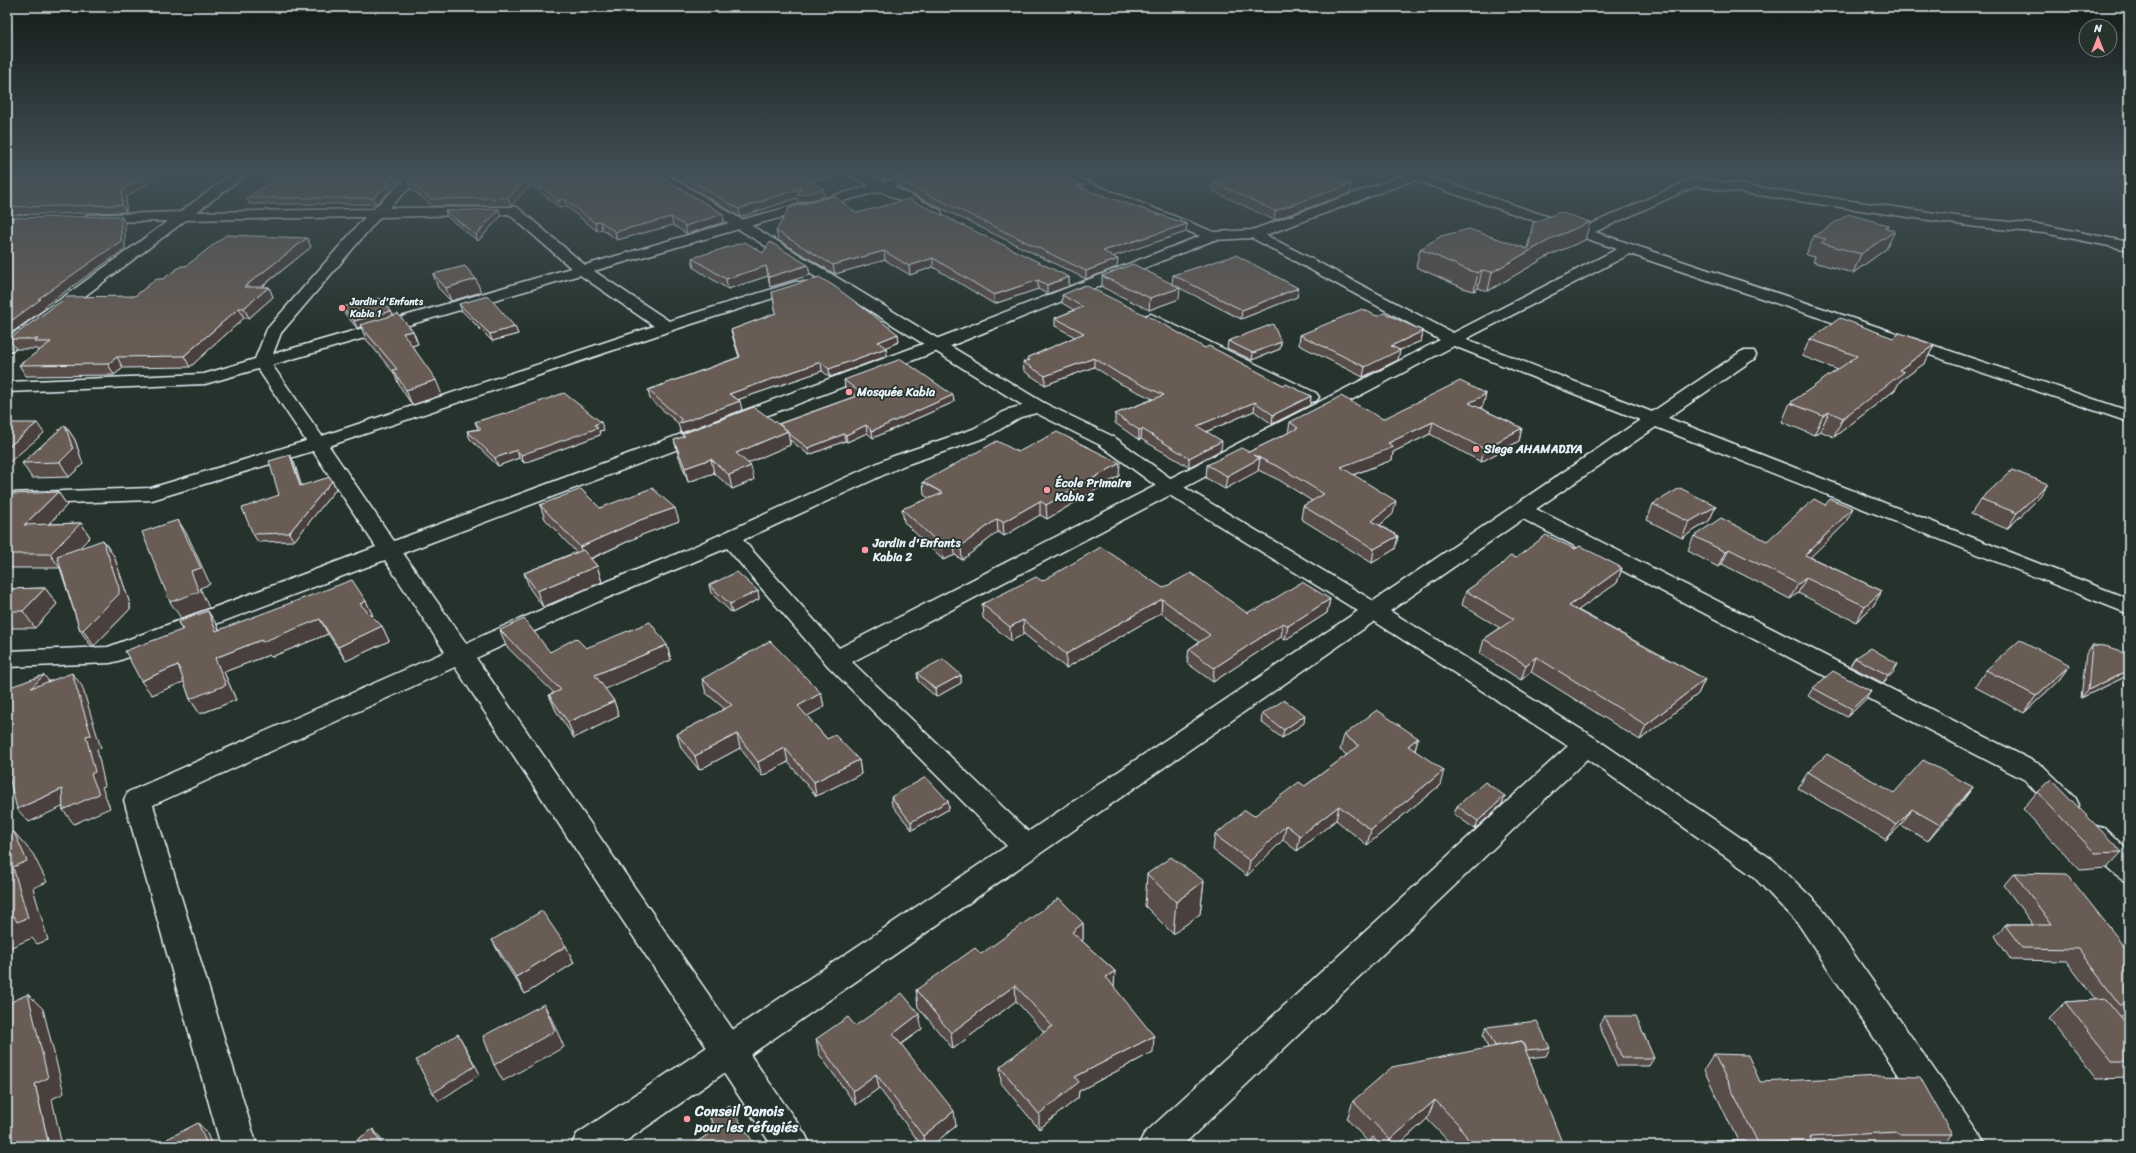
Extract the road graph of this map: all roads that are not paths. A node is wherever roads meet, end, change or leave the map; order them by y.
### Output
1 (171, 226) edge
2 (365, 226) edge
3 (530, 226) edge
4 (735, 226) edge
5 (744, 226) edge
6 (1186, 226) edge
7 (1277, 226) edge
8 (1566, 226) edge
9 (1599, 226) edge
10 (2008, 226) edge
11 (1585, 232) junction
12 (1254, 234) junction
13 (1212, 236) junction
14 (2129, 246) edge
15 (1630, 248) junction
16 (582, 270) junction
17 (826, 276) junction
18 (1078, 283) junction
19 (1106, 297) edge
20 (1134, 311) edge
21 (667, 327) junction
22 (1453, 340) junction
23 (937, 344) junction
24 (7, 346) edge
25 (1748, 355) dead end
26 (262, 362) junction
27 (7, 387) edge
28 (1327, 405) junction
29 (1038, 407) junction
30 (2129, 417) edge
31 (1653, 420) junction
32 (317, 444) junction
33 (1170, 487) junction
34 (7, 499) edge
35 (1522, 510) junction
36 (730, 538) junction
37 (388, 550) junction
38 (2129, 607) edge
39 (1374, 611) junction
40 (461, 656) junction
41 (7, 659) edge
42 (836, 660) junction
43 (1586, 745) junction
44 (1027, 848) junction
45 (2129, 871) edge
46 (730, 1050) junction
47 (238, 1146) edge
48 (589, 1146) edge
49 (793, 1146) edge
50 (1156, 1146) edge
51 (1967, 1146) edge

1 - 24 street
2 - 26 street
3 - 16 street
4 - 16 street
5 - 17 street
6 - 13 street
7 - 12 street
8 - 11 street
9 - 11 street
10 - 14 street
11 - 15 street
12 - 13 street
12 - 22 street
13 - 18 street
15 - 22 street
15 - 30 street
16 - 21 street
16 - 26 street
17 - 21 street
17 - 23 street
18 - 19 street
18 - 23 street
20 - 28 street
21 - 32 street
22 - 28 street
22 - 31 street
23 - 29 street
23 - 37 street
25 - 31 street
26 - 27 street
26 - 32 street
28 - 33 street
29 - 33 street
29 - 36 street
31 - 35 street
31 - 38 street
32 - 34 street
32 - 37 street
33 - 39 street
33 - 42 street
35 - 39 street
35 - 45 street
36 - 40 street
36 - 42 street
37 - 40 street
37 - 41 street
39 - 43 street
39 - 44 street
40 - 46 street
40 - 47 street
42 - 44 street
43 - 50 street
43 - 51 street
44 - 46 street
46 - 48 street
46 - 49 street

